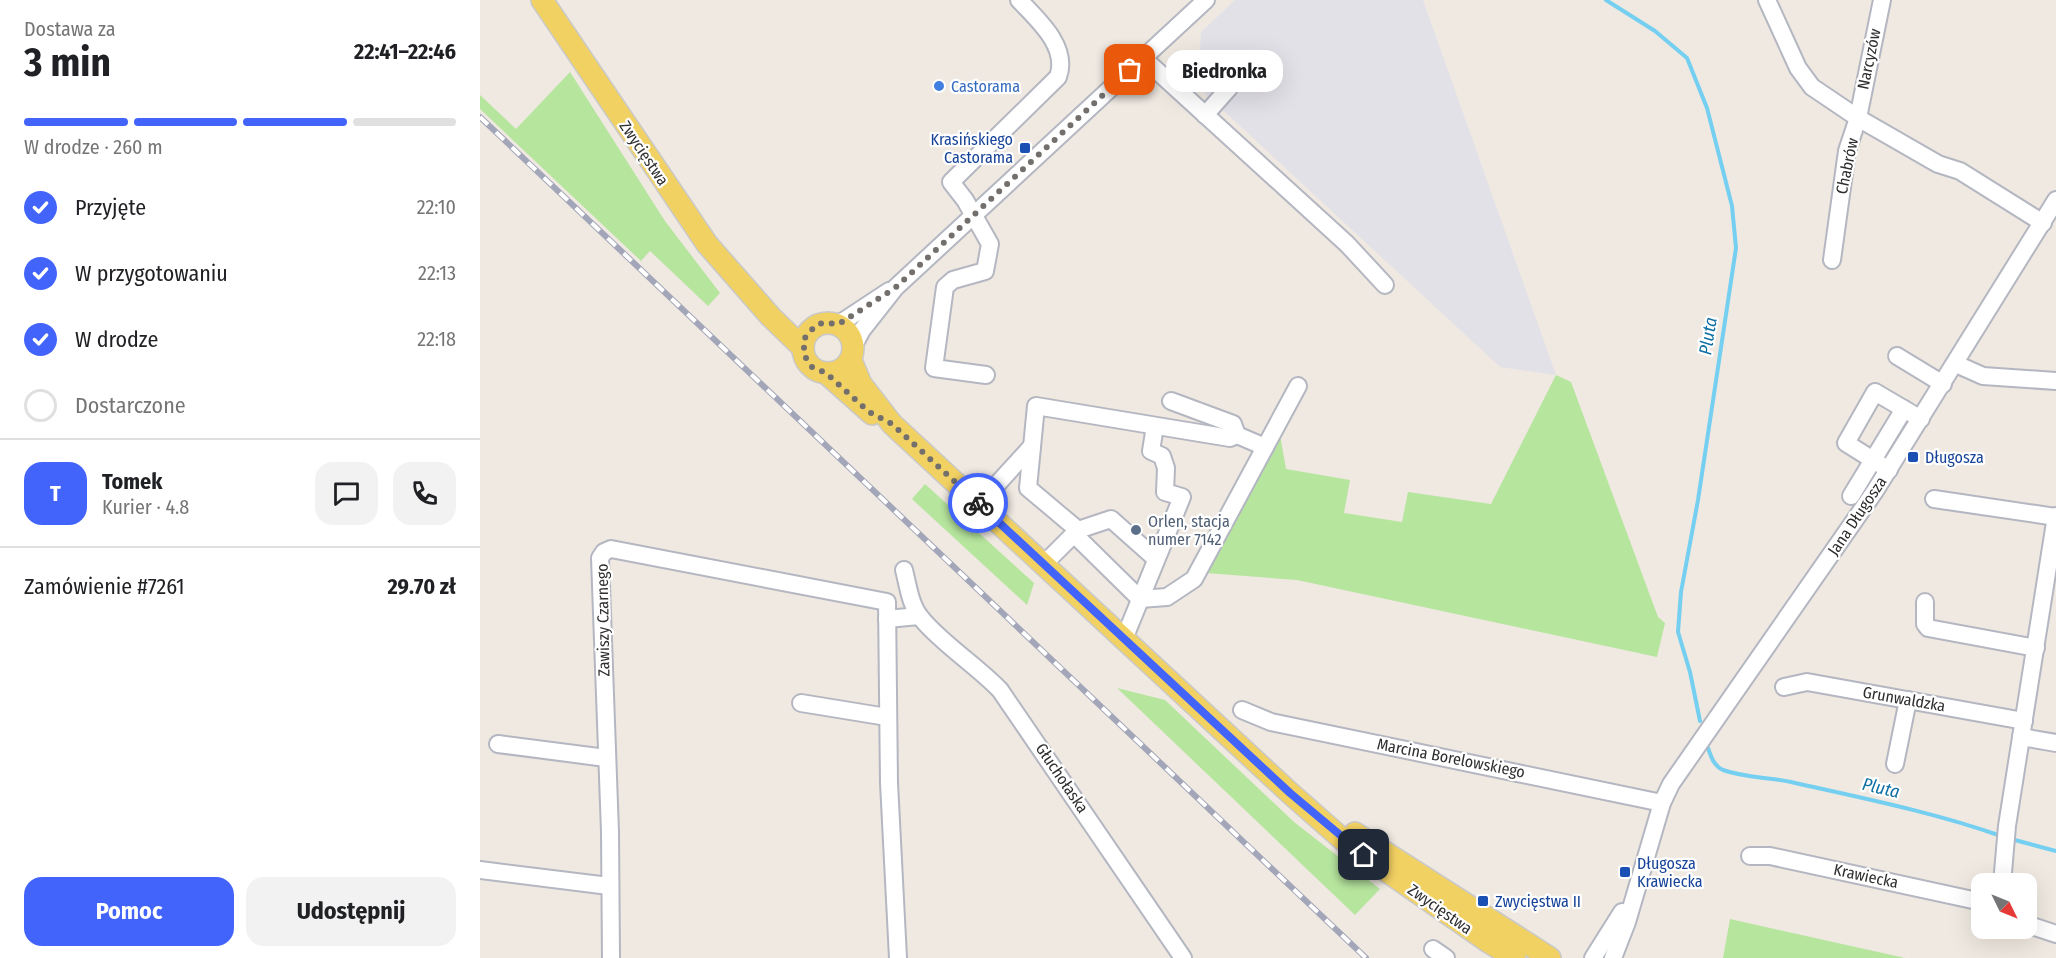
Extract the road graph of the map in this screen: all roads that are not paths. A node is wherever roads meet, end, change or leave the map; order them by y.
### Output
1 (542, 0) edge
2 (1019, 0) edge
3 (1206, 0) edge
4 (1767, 0) edge
5 (1882, 0) edge
6 (1143, 58) junction
7 (1229, 88) dead end
8 (1205, 115) junction
9 (1858, 118) junction
10 (2056, 200) edge
11 (974, 215) junction
12 (2043, 223) junction
13 (1832, 260) dead end
14 (1384, 285) dead end
15 (895, 288) junction
16 (756, 298) junction
17 (839, 324) junction
18 (815, 326) junction
19 (803, 348) junction
20 (852, 352) junction
21 (1897, 356) dead end
22 (1956, 364) junction
23 (826, 373) junction
24 (986, 375) dead end
25 (2056, 381) edge
26 (1943, 384) junction
27 (1298, 386) dead end
28 (1171, 401) dead end
29 (1904, 409) junction
30 (1921, 419) junction
31 (892, 424) junction
32 (1155, 426) junction
33 (1238, 435) junction
34 (1032, 446) junction
35 (1265, 447) junction
36 (1872, 461) junction
37 (1888, 470) junction
38 (1851, 496) dead end
39 (1934, 499) dead end
40 (980, 504) junction
41 (2056, 516) edge
42 (1078, 530) junction
43 (1156, 559) junction
44 (1044, 564) junction
45 (904, 570) dead end
46 (1140, 599) junction
47 (1925, 602) dead end
48 (920, 616) junction
49 (887, 619) junction
50 (1124, 639) junction
51 (2036, 648) junction
52 (1784, 687) dead end
53 (1908, 700) junction
54 (801, 703) dead end
55 (1242, 710) dead end
56 (888, 717) junction
57 (2022, 729) junction
58 (2056, 743) edge
59 (498, 744) dead end
60 (606, 758) junction
61 (1895, 764) dead end
62 (1662, 803) junction
63 (1313, 810) junction
64 (1750, 856) dead end
65 (480, 870) edge
66 (2003, 873) edge
67 (609, 886) junction
68 (1633, 894) junction
69 (1971, 900) edge
70 (2037, 928) edge
71 (2056, 934) edge
72 (611, 958) edge
73 (898, 958) edge
74 (1183, 958) edge
75 (1514, 958) edge
76 (1550, 958) edge
77 (1593, 958) edge
78 (1613, 958) edge

1 - 16 main road, Zwycięstwa
2 - 11 street
3 - 6 street
4 - 9 street, Chabrów
5 - 9 street, Narcyzów
6 - 8 street
6 - 11 street
7 - 8 street
8 - 14 street
9 - 12 street
9 - 13 street, Chabrów
10 - 12 street, Jana Długosza
11 - 15 street
11 - 24 street
12 - 22 street, Jana Długosza
15 - 17 street
15 - 20 street
16 - 18 main road, Zwycięstwa
16 - 19 main road, Zwycięstwa
17 - 18 main road
17 - 20 main road
18 - 19 main road
19 - 23 main road
20 - 23 main road
20 - 31 main road, Zwycięstwa
21 - 26 street
22 - 25 street
22 - 26 street, Jana Długosza
23 - 31 main road, Zwycięstwa
26 - 30 street, Jana Długosza
27 - 35 street
28 - 33 street
29 - 30 street
29 - 36 street
29 - 36 street
30 - 37 street, Jana Długosza
31 - 40 main road, Zwycięstwa
32 - 33 street
32 - 34 street
32 - 43 street
33 - 35 street
34 - 40 street
34 - 42 street
35 - 46 street
36 - 37 street
36 - 38 street
37 - 62 street, Jana Długosza
39 - 41 street
40 - 44 main road, Zwycięstwa
41 - 51 street
42 - 43 street
42 - 44 street
42 - 46 street
43 - 46 street
44 - 50 main road, Zwycięstwa
45 - 48 street
46 - 50 street
47 - 51 street
48 - 49 street
48 - 74 street, Głuchołaska
49 - 56 street
49 - 60 street, Zawiszy Czarnego
50 - 63 main road, Zwycięstwa
51 - 57 street
52 - 53 street, Grunwaldzka
53 - 57 street, Grunwaldzka
53 - 61 street
54 - 56 street
55 - 62 street, Marcina Borelowskiego
56 - 73 street
57 - 58 street, Grunwaldzka
57 - 66 street
59 - 60 street
60 - 67 street, Zawiszy Czarnego
62 - 68 street
63 - 75 main road, Zwycięstwa
63 - 76 main road, Zwycięstwa
64 - 69 street, Krawiecka
65 - 67 street
67 - 72 street, Zawiszy Czarnego
68 - 77 street
68 - 78 street
70 - 71 street

